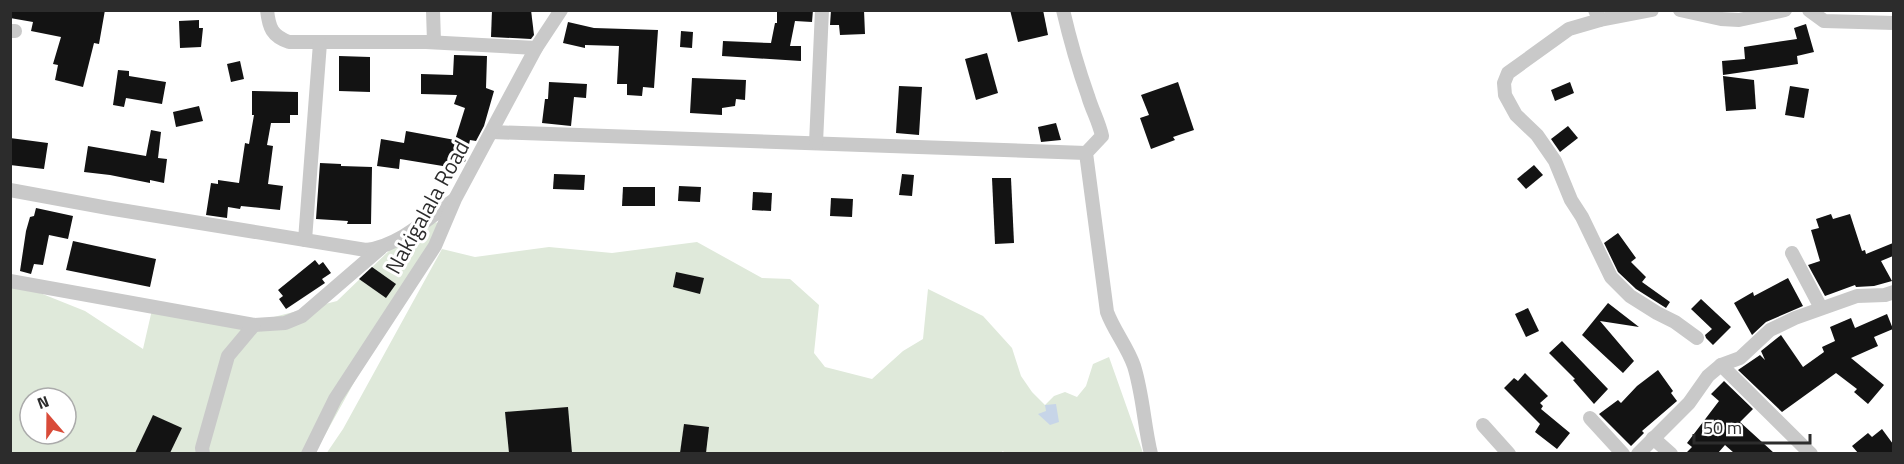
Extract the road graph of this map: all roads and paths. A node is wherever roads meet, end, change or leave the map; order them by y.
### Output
1 (267, 10) edge
2 (433, 10) edge
3 (561, 10) edge
4 (822, 10) edge
5 (1063, 10) edge
6 (1652, 10) edge
7 (1680, 10) edge
8 (1785, 10) edge
9 (1809, 10) edge
10 (1597, 15) edge
11 (1893, 23) edge
12 (434, 42) junction
13 (320, 43) junction
14 (536, 48) junction
15 (492, 132) junction
16 (816, 143) junction
17 (1086, 153) junction
18 (10, 190) edge
19 (455, 199) junction
20 (305, 240) junction
21 (381, 248) junction
22 (1792, 253) dead end
23 (10, 281) edge
24 (1893, 292) edge
25 (1821, 308) junction
26 (254, 325) junction
27 (1697, 338) dead end
28 (1721, 365) junction
29 (1590, 418) dead end
30 (1483, 425) dead end
31 (1653, 438) junction
32 (204, 453) edge
33 (308, 453) edge
34 (1151, 453) edge
35 (1509, 453) edge
36 (1623, 453) edge
37 (1638, 453) edge
38 (1671, 453) edge
39 (1811, 453) edge

1 - 13 street
2 - 12 street
3 - 14 street, Nakigalala Road
4 - 16 street
5 - 17 street
6 - 10 street
7 - 8 street
9 - 11 street
10 - 27 street
12 - 13 street
12 - 14 street
13 - 20 street
14 - 15 street, Nakigalala Road
15 - 16 street
15 - 19 street, Nakigalala Road
16 - 17 street
17 - 34 street
18 - 20 street
19 - 21 street
19 - 33 street, Nakigalala Road
20 - 21 street
21 - 26 street
22 - 25 street
23 - 26 street
24 - 25 street
25 - 28 street
26 - 32 street
28 - 31 street
28 - 39 street
29 - 36 street
30 - 35 street
31 - 37 street
31 - 38 street

